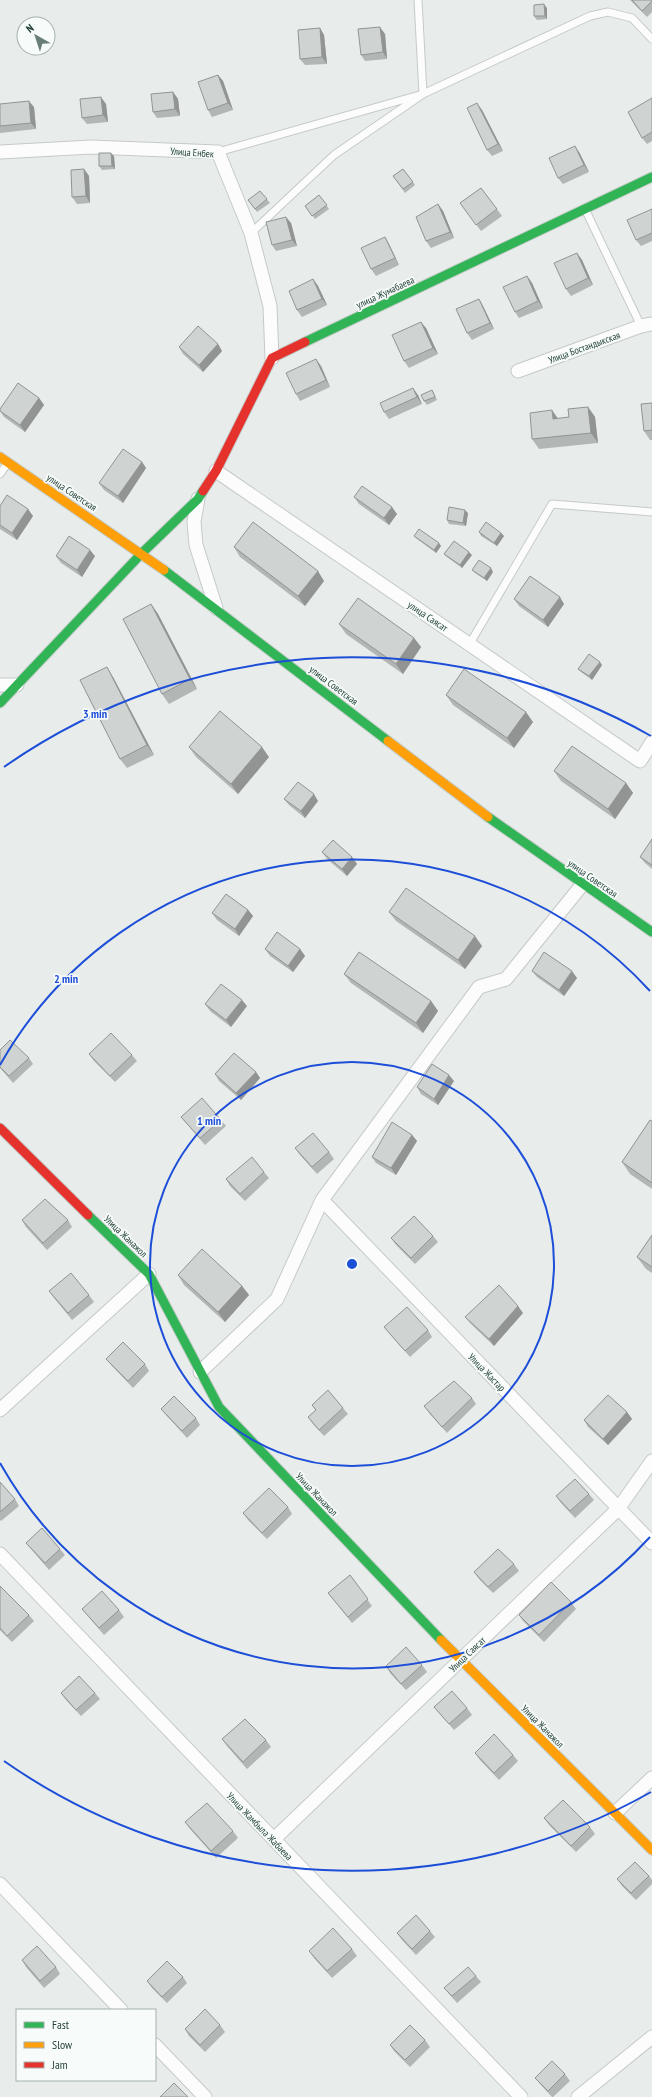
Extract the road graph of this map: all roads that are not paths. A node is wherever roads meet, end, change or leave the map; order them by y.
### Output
1 (418, 0) edge
2 (652, 39) edge
3 (423, 94) junction
4 (0, 152) edge
5 (218, 152) junction
6 (652, 177) edge
7 (585, 209) junction
8 (251, 232) junction
9 (647, 325) edge
10 (272, 358) junction
11 (518, 371) dead end
12 (0, 457) edge
13 (8, 462) junction
14 (216, 471) junction
15 (0, 474) edge
16 (198, 499) junction
17 (652, 512) edge
18 (142, 553) junction
19 (216, 608) junction
20 (469, 644) junction
21 (0, 685) edge
22 (17, 685) junction
23 (0, 703) edge
24 (652, 742) edge
25 (582, 885) junction
26 (652, 932) edge
27 (0, 1128) edge
28 (322, 1200) junction
29 (149, 1274) junction
30 (200, 1372) junction
31 (0, 1410) edge
32 (652, 1461) edge
33 (618, 1509) junction
34 (652, 1544) edge
35 (0, 1554) edge
36 (462, 1660) junction
37 (652, 1778) edge
38 (615, 1813) junction
39 (274, 1839) junction
40 (652, 1850) edge
41 (0, 1884) edge
42 (121, 2009) edge
43 (652, 2037) edge
44 (156, 2046) edge
45 (205, 2097) edge
46 (521, 2097) edge
47 (578, 2097) edge

1 - 3 lane
2 - 3 lane
3 - 5 lane
3 - 8 lane
4 - 5 street, Улица Енбек
5 - 8 street, Улица Енбек
6 - 7 street, улица Жумабаева
7 - 9 lane
7 - 10 street, улица Жумабаева
8 - 10 street, Улица Енбек
9 - 11 street, Улица Бостандыкская
10 - 14 street
12 - 13 street, улица Советская
13 - 15 lane
13 - 18 street, улица Советская
14 - 16 street
14 - 20 street, улица Саясат
16 - 18 street
16 - 19 street
17 - 20 lane
18 - 19 street, улица Советская
18 - 22 street
19 - 25 street, улица Советская
20 - 24 street, улица Саясат
21 - 22 street
22 - 23 street
25 - 26 street, улица Советская
25 - 28 street
27 - 29 street, Улица Жанажол
28 - 30 street
28 - 33 street, Улица Жастар
29 - 30 street, Улица Жанажол
29 - 31 street
30 - 36 street, Улица Жанажол
32 - 33 street, Улица Саясат
33 - 34 street, Улица Жастар
33 - 36 street, Улица Саясат
35 - 39 street, Улица Жамбыла Жабаева
36 - 38 street, Улица Жанажол
36 - 39 street, Улица Саясат
37 - 38 street
38 - 40 street, Улица Жанажол
39 - 46 street, Улица Жамбыла Жабаева
41 - 42 street
43 - 47 street
44 - 45 street

